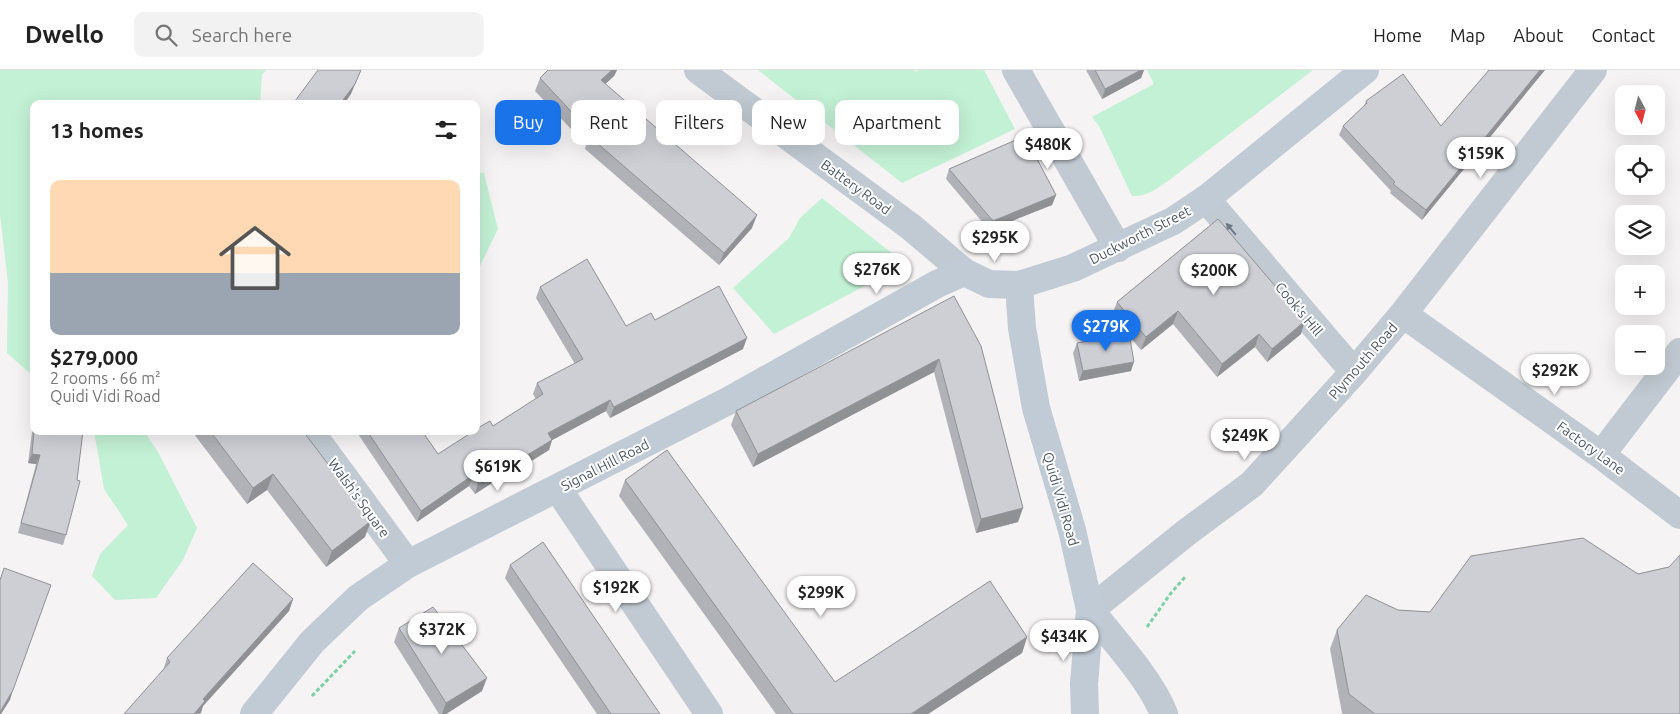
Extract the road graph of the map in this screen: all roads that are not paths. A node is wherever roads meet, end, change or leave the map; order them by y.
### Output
1 (698, 70) edge
2 (1016, 70) edge
3 (1364, 70) edge
4 (1593, 70) edge
5 (1206, 199) junction
6 (1118, 248) junction
7 (964, 272) junction
8 (1019, 285) junction
9 (1403, 314) junction
10 (1680, 352) edge
11 (1354, 372) junction
12 (313, 435) edge
13 (1601, 455) junction
14 (558, 489) junction
15 (1680, 515) edge
16 (408, 564) junction
17 (1090, 610) junction
18 (254, 714) edge
19 (709, 714) edge
20 (1085, 714) edge
21 (1164, 714) edge

1 - 7 street, Battery Road
2 - 6 street
3 - 5 street, Duckworth Street
4 - 9 street, Plymouth Road
5 - 6 street, Duckworth Street
11 -> 5 street, Cook's Hill
6 - 8 street, Duckworth Street
7 - 8 street, Duckworth Street
7 - 14 street, Signal Hill Road
8 - 17 street, Quidi Vidi Road
9 - 11 street, Plymouth Road
9 - 13 street, Factory Lane
10 - 13 street
11 - 17 street, Plymouth Road
12 - 16 street, Walsh's Square
13 - 15 street, Factory Lane
14 - 16 street, Signal Hill Road
14 - 19 street
16 - 18 street, Signal Hill Road
17 - 20 street, Quidi Vidi Road
17 - 21 street

